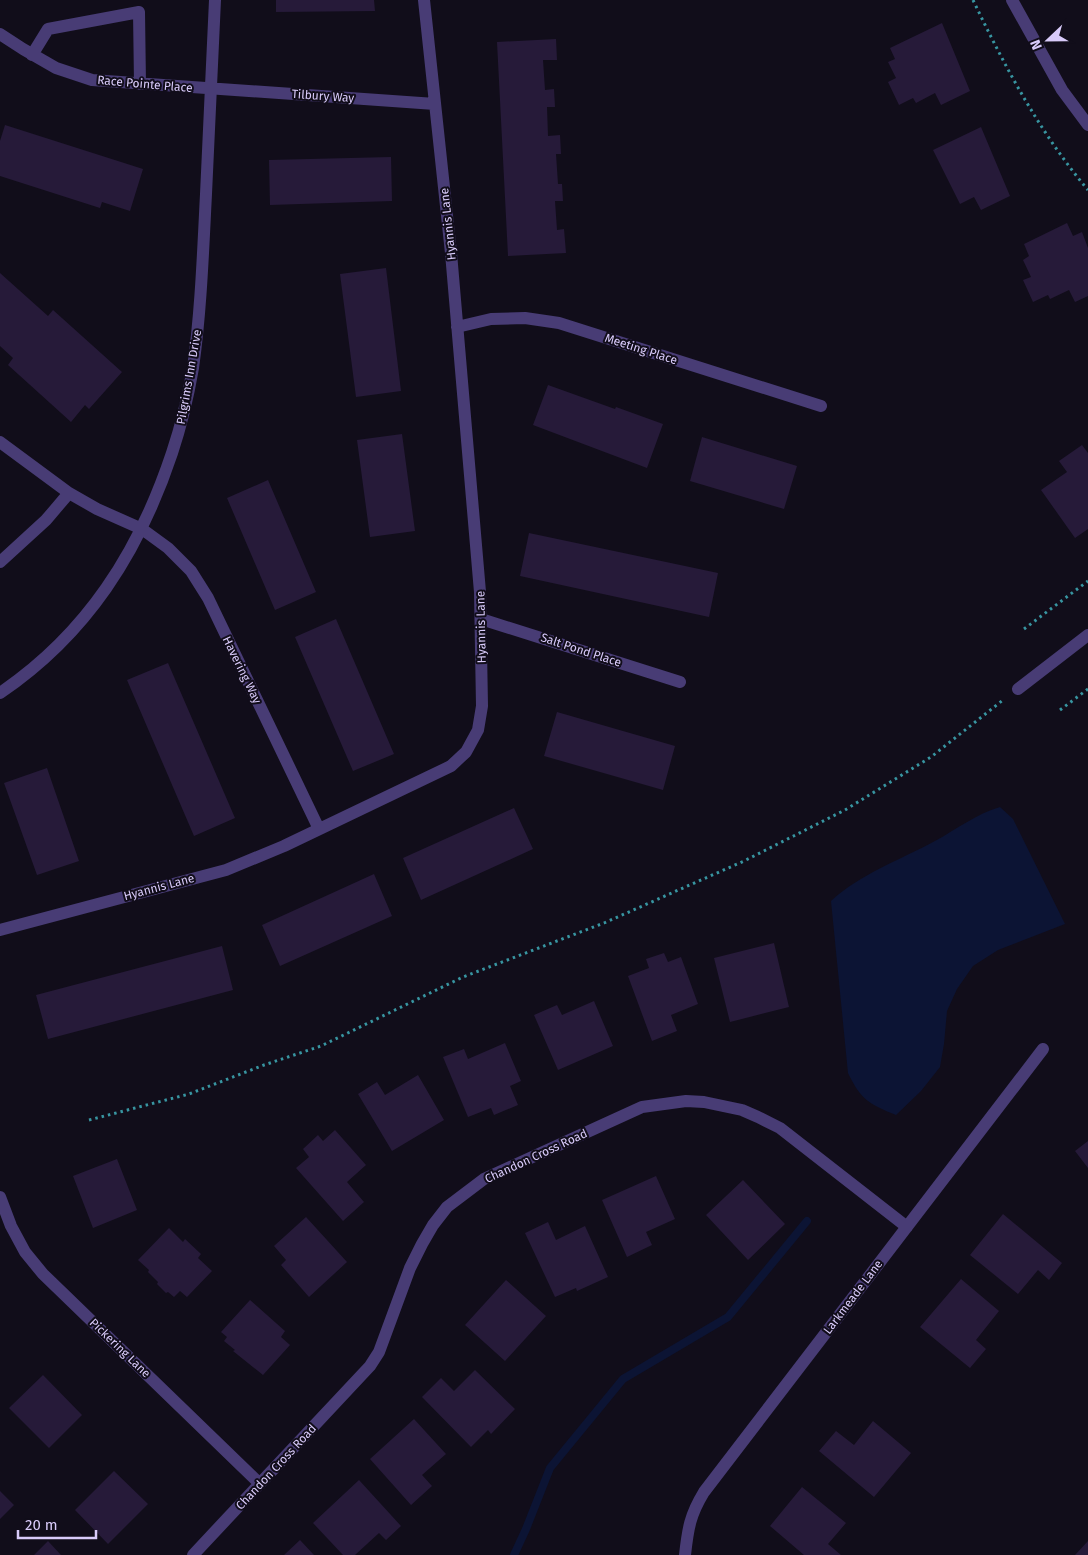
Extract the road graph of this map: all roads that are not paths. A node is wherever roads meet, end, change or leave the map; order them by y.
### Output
1 (215, 0) edge
2 (424, 0) edge
3 (1012, 0) edge
4 (0, 34) edge
5 (32, 55) junction
6 (140, 84) junction
7 (211, 89) junction
8 (435, 104) junction
9 (1088, 126) edge
10 (457, 327) junction
11 (820, 406) dead end
12 (0, 442) edge
13 (69, 493) junction
14 (142, 529) junction
15 (0, 562) edge
16 (481, 619) junction
17 (1088, 635) edge
18 (680, 682) dead end
19 (1018, 688) road end
20 (0, 693) edge
21 (319, 829) junction
22 (0, 930) edge
23 (1043, 1048) dead end
24 (0, 1197) edge
25 (907, 1227) junction
26 (260, 1484) junction
27 (193, 1555) edge
28 (685, 1555) edge

1 - 7 street, Pilgrims Inn Drive
2 - 8 street, Hyannis Lane
3 - 9 street
4 - 5 street, Race Pointe Place
5 - 6 street, Race Pointe Place
5 - 6 street
6 - 7 street, Race Pointe Place
7 - 8 street, Tilbury Way
7 - 14 street, Pilgrims Inn Drive
8 - 10 street, Hyannis Lane
10 - 11 street, Meeting Place
10 - 16 street, Hyannis Lane
12 - 13 street, Havering Way
13 - 14 street, Havering Way
13 - 15 street
14 - 20 street, Pilgrims Inn Drive
14 - 21 street, Havering Way
16 - 18 street, Salt Pond Place
16 - 21 street, Hyannis Lane
17 - 19 street
21 - 22 street, Hyannis Lane
23 - 25 street, Larkmeade Lane
24 - 26 street, Pickering Lane
25 - 26 street, Chandon Cross Road
25 - 28 street, Larkmeade Lane
26 - 27 street, Chandon Cross Road

